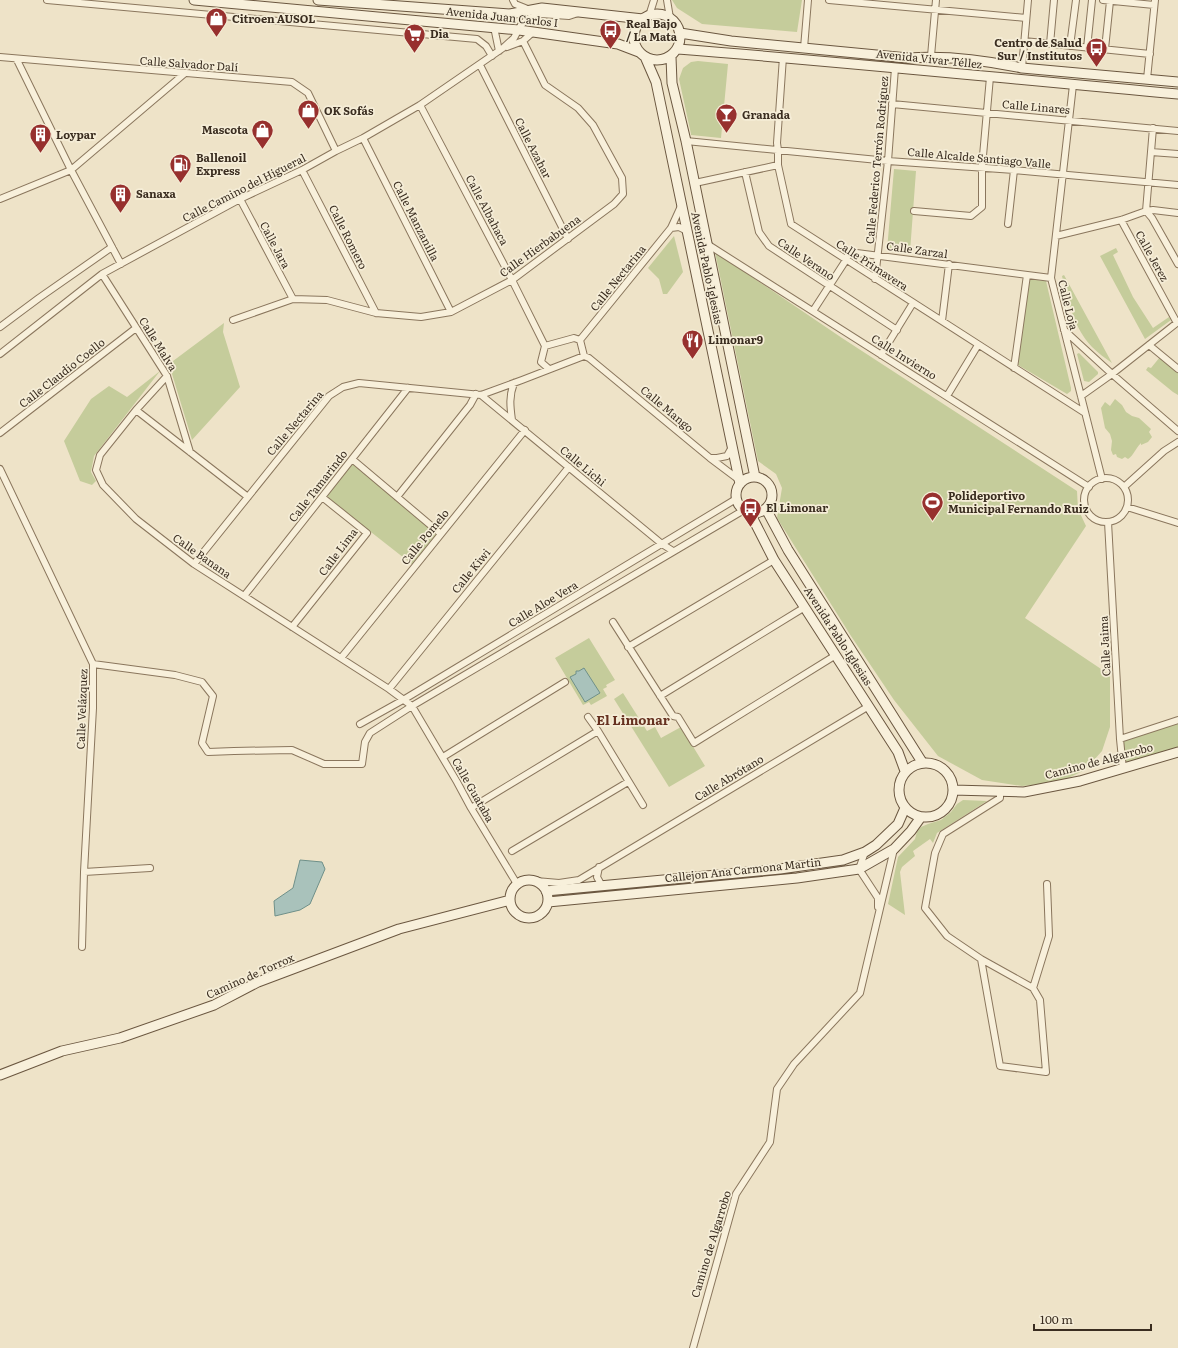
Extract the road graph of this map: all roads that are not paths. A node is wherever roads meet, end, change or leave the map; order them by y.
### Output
1 (47, 0) edge
2 (194, 0) edge
3 (318, 0) edge
4 (513, 0) edge
5 (654, 0) edge
6 (667, 0) edge
7 (808, 0) edge
8 (829, 0) edge
9 (936, 0) edge
10 (1028, 0) edge
11 (1054, 0) edge
12 (1076, 0) edge
13 (1092, 0) edge
14 (1103, 0) edge
15 (1110, 1) edge
16 (1154, 2) edge
17 (530, 10) junction
18 (935, 10) junction
19 (579, 13) junction
20 (646, 17) junction
21 (670, 18) junction
22 (1026, 18) junction
23 (494, 27) junction
24 (519, 30) junction
25 (533, 32) junction
26 (680, 33) junction
27 (523, 41) junction
28 (1024, 41) junction
29 (1050, 44) junction
30 (1070, 46) junction
31 (804, 48) junction
32 (1087, 48) junction
33 (501, 49) junction
34 (678, 49) junction
35 (1105, 49) junction
36 (639, 52) junction
37 (1150, 54) junction
38 (492, 56) junction
39 (931, 56) junction
40 (0, 57) edge
41 (671, 57) junction
42 (784, 57) junction
43 (646, 58) junction
44 (17, 60) junction
45 (480, 65) junction
46 (895, 68) junction
47 (1022, 68) junction
48 (184, 74) junction
49 (990, 77) junction
50 (1147, 79) junction
51 (1178, 82) edge
52 (1073, 85) junction
53 (1178, 94) edge
54 (892, 104) junction
55 (420, 105) junction
56 (987, 113) junction
57 (1069, 120) junction
58 (1153, 128) junction
59 (1178, 130) edge
60 (363, 138) junction
61 (686, 141) junction
62 (778, 150) junction
63 (336, 151) junction
64 (1151, 152) junction
65 (1178, 154) edge
66 (888, 160) junction
67 (778, 166) junction
68 (982, 168) junction
69 (71, 170) junction
70 (302, 170) junction
71 (1014, 170) junction
72 (745, 172) junction
73 (1063, 174) junction
74 (1148, 181) junction
75 (695, 183) junction
76 (1178, 185) edge
77 (0, 199) edge
78 (240, 199) junction
79 (682, 204) junction
80 (914, 211) dead end
81 (1146, 211) junction
82 (1178, 213) edge
83 (1120, 220) junction
84 (1008, 224) dead end
85 (671, 228) junction
86 (687, 231) junction
87 (1056, 236) junction
88 (568, 239) junction
89 (707, 244) junction
90 (112, 247) junction
91 (879, 255) junction
92 (846, 260) junction
93 (1177, 260) edge
94 (121, 264) junction
95 (949, 264) junction
96 (102, 274) junction
97 (1027, 275) junction
98 (1051, 278) junction
99 (875, 279) junction
100 (512, 280) junction
101 (829, 286) junction
102 (293, 299) junction
103 (913, 303) junction
104 (813, 311) junction
105 (451, 312) junction
106 (376, 313) junction
107 (233, 320) dead end
108 (942, 321) junction
109 (1177, 322) edge
110 (0, 327) edge
111 (136, 328) junction
112 (897, 330) junction
113 (1064, 330) junction
114 (580, 340) junction
115 (978, 345) junction
116 (1149, 345) junction
117 (545, 346) junction
118 (0, 354) edge
119 (881, 355) junction
120 (584, 356) junction
121 (1014, 368) junction
122 (1178, 369) edge
123 (549, 370) junction
124 (1112, 374) junction
125 (167, 376) junction
126 (514, 383) junction
127 (408, 388) junction
128 (479, 395) junction
129 (947, 396) junction
130 (1081, 396) junction
131 (136, 410) junction
132 (1085, 413) junction
133 (512, 420) junction
134 (524, 430) junction
135 (1178, 431) edge
136 (0, 433) edge
137 (1178, 442) edge
138 (732, 448) junction
139 (190, 452) junction
140 (710, 458) junction
141 (352, 459) junction
142 (569, 467) junction
143 (0, 469) edge
144 (755, 477) junction
145 (1102, 479) junction
146 (739, 481) junction
147 (1089, 487) junction
148 (1124, 487) junction
149 (397, 496) junction
150 (248, 497) junction
151 (322, 497) junction
152 (736, 499) junction
153 (1127, 507) junction
154 (766, 509) junction
155 (747, 512) junction
156 (1108, 522) junction
157 (1178, 523) edge
158 (441, 534) junction
159 (662, 544) junction
160 (673, 551) junction
161 (774, 560) junction
162 (194, 564) junction
163 (244, 596) junction
164 (805, 608) junction
165 (613, 622) dead end
166 (292, 627) junction
167 (628, 646) junction
168 (836, 655) junction
169 (341, 658) junction
170 (93, 664) junction
171 (565, 682) dead end
172 (389, 689) junction
173 (660, 696) junction
174 (403, 700) junction
175 (412, 706) junction
176 (869, 706) junction
177 (588, 717) dead end
178 (1178, 720) edge
179 (360, 724) dead end
180 (598, 731) junction
181 (1120, 739) junction
182 (1178, 752) edge
183 (443, 757) junction
184 (922, 762) junction
185 (1123, 769) junction
186 (905, 771) junction
187 (628, 782) junction
188 (953, 790) junction
189 (1000, 792) junction
190 (643, 805) dead end
191 (471, 808) junction
192 (905, 808) junction
193 (921, 817) junction
194 (894, 849) junction
195 (512, 851) dead end
196 (865, 852) junction
197 (599, 867) junction
198 (150, 868) dead end
199 (859, 869) junction
200 (84, 872) junction
201 (536, 881) junction
202 (517, 884) junction
203 (1047, 884) dead end
204 (602, 886) junction
205 (546, 891) junction
206 (510, 900) junction
207 (548, 902) junction
208 (877, 923) junction
209 (82, 947) dead end
210 (981, 959) junction
211 (1032, 988) junction
212 (0, 1075) edge
213 (693, 1348) edge

1 - 38 street
2 - 23 street, Avenida Juan Carlos I
3 - 17 street, Avenida Juan Carlos I
4 - 17 street
5 - 20 street
6 - 21 street
7 - 31 street
8 - 18 street
9 - 18 street
10 - 22 street
11 - 29 street
12 - 30 street
13 - 32 street
14 - 15 street
15 - 16 street
15 - 35 street
16 - 37 street
17 - 19 street, Avenida Juan Carlos I
18 - 22 street
18 - 39 street
19 - 20 street, Avenida Juan Carlos I
19 - 24 street, Calle Camino del Higueral
20 - 21 street
20 - 36 street
21 - 26 street
22 - 28 street
23 - 24 street, Avenida Juan Carlos I
23 - 33 street
24 - 25 street, Avenida Juan Carlos I
24 - 33 street, Calle Camino del Higueral
25 - 27 street, Calle Camino del Higueral
25 - 36 street, Avenida Juan Carlos I
26 - 31 street, Avenida Vivar Téllez
26 - 34 street
27 - 33 street, Calle Camino del Higueral
27 - 88 street, Calle Hierbabuena
28 - 29 street
28 - 47 street
29 - 30 street
30 - 32 street
31 - 39 street, Avenida Vivar Téllez
32 - 35 street
33 - 38 street, Calle Camino del Higueral
34 - 41 street
34 - 42 street, Avenida Vivar Téllez
35 - 37 street
36 - 43 street
37 - 50 street
38 - 45 street, Calle Camino del Higueral
39 - 47 street, Avenida Vivar Téllez
40 - 44 street, Calle Salvador Dalí
41 - 43 street
41 - 61 street, Avenida Pablo Iglesias
42 - 46 street, Avenida Vivar Téllez
42 - 62 street, Calle Primavera
43 - 79 street, Avenida Pablo Iglesias
44 - 48 street, Calle Salvador Dalí
44 - 69 street
45 - 55 street, Calle Camino del Higueral
45 - 88 street, Calle Azahar
46 - 49 street, Avenida Vivar Téllez
46 - 54 street, Calle Federico Terrón Rodríguez
47 - 50 street, Avenida Vivar Téllez
48 - 63 street, Calle Salvador Dalí
48 - 69 street
49 - 52 street, Avenida Vivar Téllez
49 - 56 street
50 - 51 street, Avenida Vivar Téllez
52 - 53 street, Avenida Vivar Téllez
52 - 57 street, Calle Loja
54 - 56 street, Calle Linares
54 - 66 street, Calle Federico Terrón Rodríguez
55 - 60 street, Calle Camino del Higueral
55 - 100 street, Calle Albahaca
56 - 57 street, Calle Linares
56 - 68 street
57 - 58 street, Calle Linares
57 - 73 street, Calle Loja
58 - 59 street, Calle Linares
58 - 64 street
60 - 63 street, Calle Camino del Higueral
60 - 105 street, Calle Manzanilla
61 - 62 street, Calle Alcalde Santiago Valle
61 - 75 street, Avenida Pablo Iglesias
62 - 66 street, Calle Alcalde Santiago Valle
62 - 67 street, Calle Primavera
63 - 70 street, Calle Camino del Higueral
64 - 65 street
64 - 74 street
66 - 68 street, Calle Alcalde Santiago Valle
66 - 91 street, Calle Federico Terrón Rodríguez
67 - 72 street
67 - 92 street, Calle Primavera
68 - 71 street, Calle Alcalde Santiago Valle
68 - 80 street
69 - 77 street
69 - 90 street
70 - 78 street, Calle Camino del Higueral
70 - 106 street, Calle Romero
71 - 73 street, Calle Alcalde Santiago Valle
71 - 84 street
72 - 75 street
72 - 101 street, Calle Verano
73 - 74 street, Calle Alcalde Santiago Valle
73 - 87 street, Calle Loja
74 - 76 street, Calle Alcalde Santiago Valle
74 - 81 street
75 - 89 street, Avenida Pablo Iglesias
78 - 94 street, Calle Camino del Higueral
78 - 102 street, Calle Jara
79 - 85 street, Calle Nectarina
79 - 86 street, Avenida Pablo Iglesias
81 - 82 street
81 - 83 street
81 - 93 street
83 - 87 street
83 - 109 street, Calle Jerez
85 - 86 street
85 - 114 street, Calle Nectarina
86 - 138 street, Avenida Pablo Iglesias
87 - 98 street, Calle Loja
88 - 100 street, Calle Hierbabuena
89 - 104 street, Calle Invierno
89 - 144 street, Avenida Pablo Iglesias
90 - 94 street
90 - 110 street
91 - 92 street, Calle Zarzal
91 - 95 street, Calle Zarzal
91 - 99 street, Calle Federico Terrón Rodríguez
92 - 99 street, Calle Primavera
92 - 101 street
94 - 96 street, Calle Camino del Higueral
95 - 97 street, Calle Zarzal
95 - 108 street
96 - 111 street, Calle Malva
96 - 118 street, Calle Camino del Higueral
97 - 98 street, Calle Zarzal
97 - 121 street
98 - 113 street, Calle Loja
99 - 103 street, Calle Primavera
100 - 105 street, Calle Hierbabuena
100 - 117 street, Calle Albahaca
101 - 104 street
101 - 112 street, Calle Verano
102 - 106 street, Calle Hierbabuena
102 - 107 street, Calle Hierbabuena
103 - 108 street, Calle Primavera
103 - 112 street
104 - 119 street, Calle Invierno
105 - 106 street, Calle Hierbabuena
108 - 115 street, Calle Primavera
109 - 116 street
111 - 125 street, Calle Malva
111 - 136 street, Calle Claudio Coello
112 - 119 street
113 - 124 street
113 - 130 street, Calle Loja
114 - 117 street
114 - 120 street
115 - 121 street, Calle Primavera
115 - 129 street
116 - 122 street
116 - 124 street
117 - 123 street
119 - 129 street, Calle Invierno
120 - 123 street, Calle Nectarina
120 - 140 street, Calle Mango
121 - 132 street, Calle Primavera
123 - 126 street, Calle Nectarina
124 - 130 street
124 - 135 street
125 - 131 street, Calle Banana
125 - 139 street, Calle Malva
126 - 128 street, Calle Nectarina
126 - 133 street
127 - 128 street, Calle Nectarina
127 - 141 street, Calle Tamarindo
127 - 150 street, Calle Nectarina
128 - 133 street, Calle Lichi
128 - 149 street
129 - 147 street, Calle Invierno
130 - 132 street, Calle Loja
131 - 139 street
131 - 162 street, Calle Banana
132 - 145 street, Calle Loja
133 - 134 street, Calle Lichi
134 - 142 street, Calle Lichi
134 - 158 street, Calle Pomelo
137 - 148 street
138 - 140 street
138 - 146 street, Avenida Pablo Iglesias
139 - 150 street
140 - 146 street, Calle Mango
141 - 149 street
141 - 151 street, Calle Tamarindo
142 - 159 street, Calle Lichi
142 - 172 street, Calle Kiwi
143 - 170 street, Calle Velázquez
144 - 146 street
144 - 154 street
145 - 147 street
145 - 148 street
146 - 152 street
147 - 156 street
148 - 153 street
149 - 158 street
150 - 162 street, Calle Nectarina
151 - 163 street, Calle Tamarindo
151 - 166 street, Calle Lima
152 - 155 street
152 - 159 street, Calle Aloe Vera
153 - 156 street
153 - 157 street
154 - 155 street
154 - 184 street, Avenida Pablo Iglesias
155 - 160 street, Calle Aloe Vera
155 - 161 street, Avenida Pablo Iglesias
156 - 181 street, Calle Jaima
158 - 169 street, Calle Pomelo
159 - 160 street, Calle Lichi
159 - 174 street, Calle Aloe Vera
160 - 175 street, Calle Aloe Vera
161 - 164 street, Avenida Pablo Iglesias
161 - 167 street
162 - 163 street, Calle Banana
163 - 166 street, Calle Banana
164 - 168 street, Avenida Pablo Iglesias
164 - 173 street
165 - 167 street
166 - 169 street, Calle Banana
167 - 173 street
168 - 173 street
168 - 176 street, Avenida Pablo Iglesias
169 - 172 street, Calle Banana
170 - 175 street, Calle Aloe Vera
170 - 200 street, Calle Velázquez
171 - 183 street
172 - 174 street, Calle Banana
174 - 175 street, Calle Banana
174 - 179 street, Calle Aloe Vera
175 - 183 street, Calle Guataba
176 - 186 street, Avenida Pablo Iglesias
176 - 197 street, Calle Abrótano
177 - 180 street
178 - 181 street
180 - 187 street
180 - 191 street
181 - 185 street, Calle Jaima
182 - 185 street, Camino de Algarrobo
183 - 191 street, Calle Guataba
184 - 186 street
184 - 188 street
185 - 189 street, Camino de Algarrobo
186 - 192 street
187 - 190 street
187 - 195 street
188 - 189 street, Camino de Algarrobo
188 - 193 street
189 - 210 street
191 - 202 street, Calle Guataba
192 - 193 street
192 - 196 street, Callejon Ana Carmona Martin
193 - 194 street, Callejon Ana Carmona Martin
194 - 199 street, Callejon Ana Carmona Martin
194 - 208 street, Camino de Algarrobo
196 - 199 street
196 - 204 street, Callejon Ana Carmona Martin
197 - 201 street, Calle Abrótano
197 - 204 street
198 - 200 street
199 - 207 street, Callejon Ana Carmona Martin
199 - 208 street, Camino de Algarrobo
200 - 209 street, Calle Velázquez
201 - 202 street
201 - 205 street
202 - 206 street
203 - 211 street
204 - 205 street, Callejon Ana Carmona Martin
205 - 207 street
206 - 207 street
206 - 212 street, Camino de Torrox
208 - 213 street, Camino de Algarrobo
210 - 211 street
210 - 211 street

